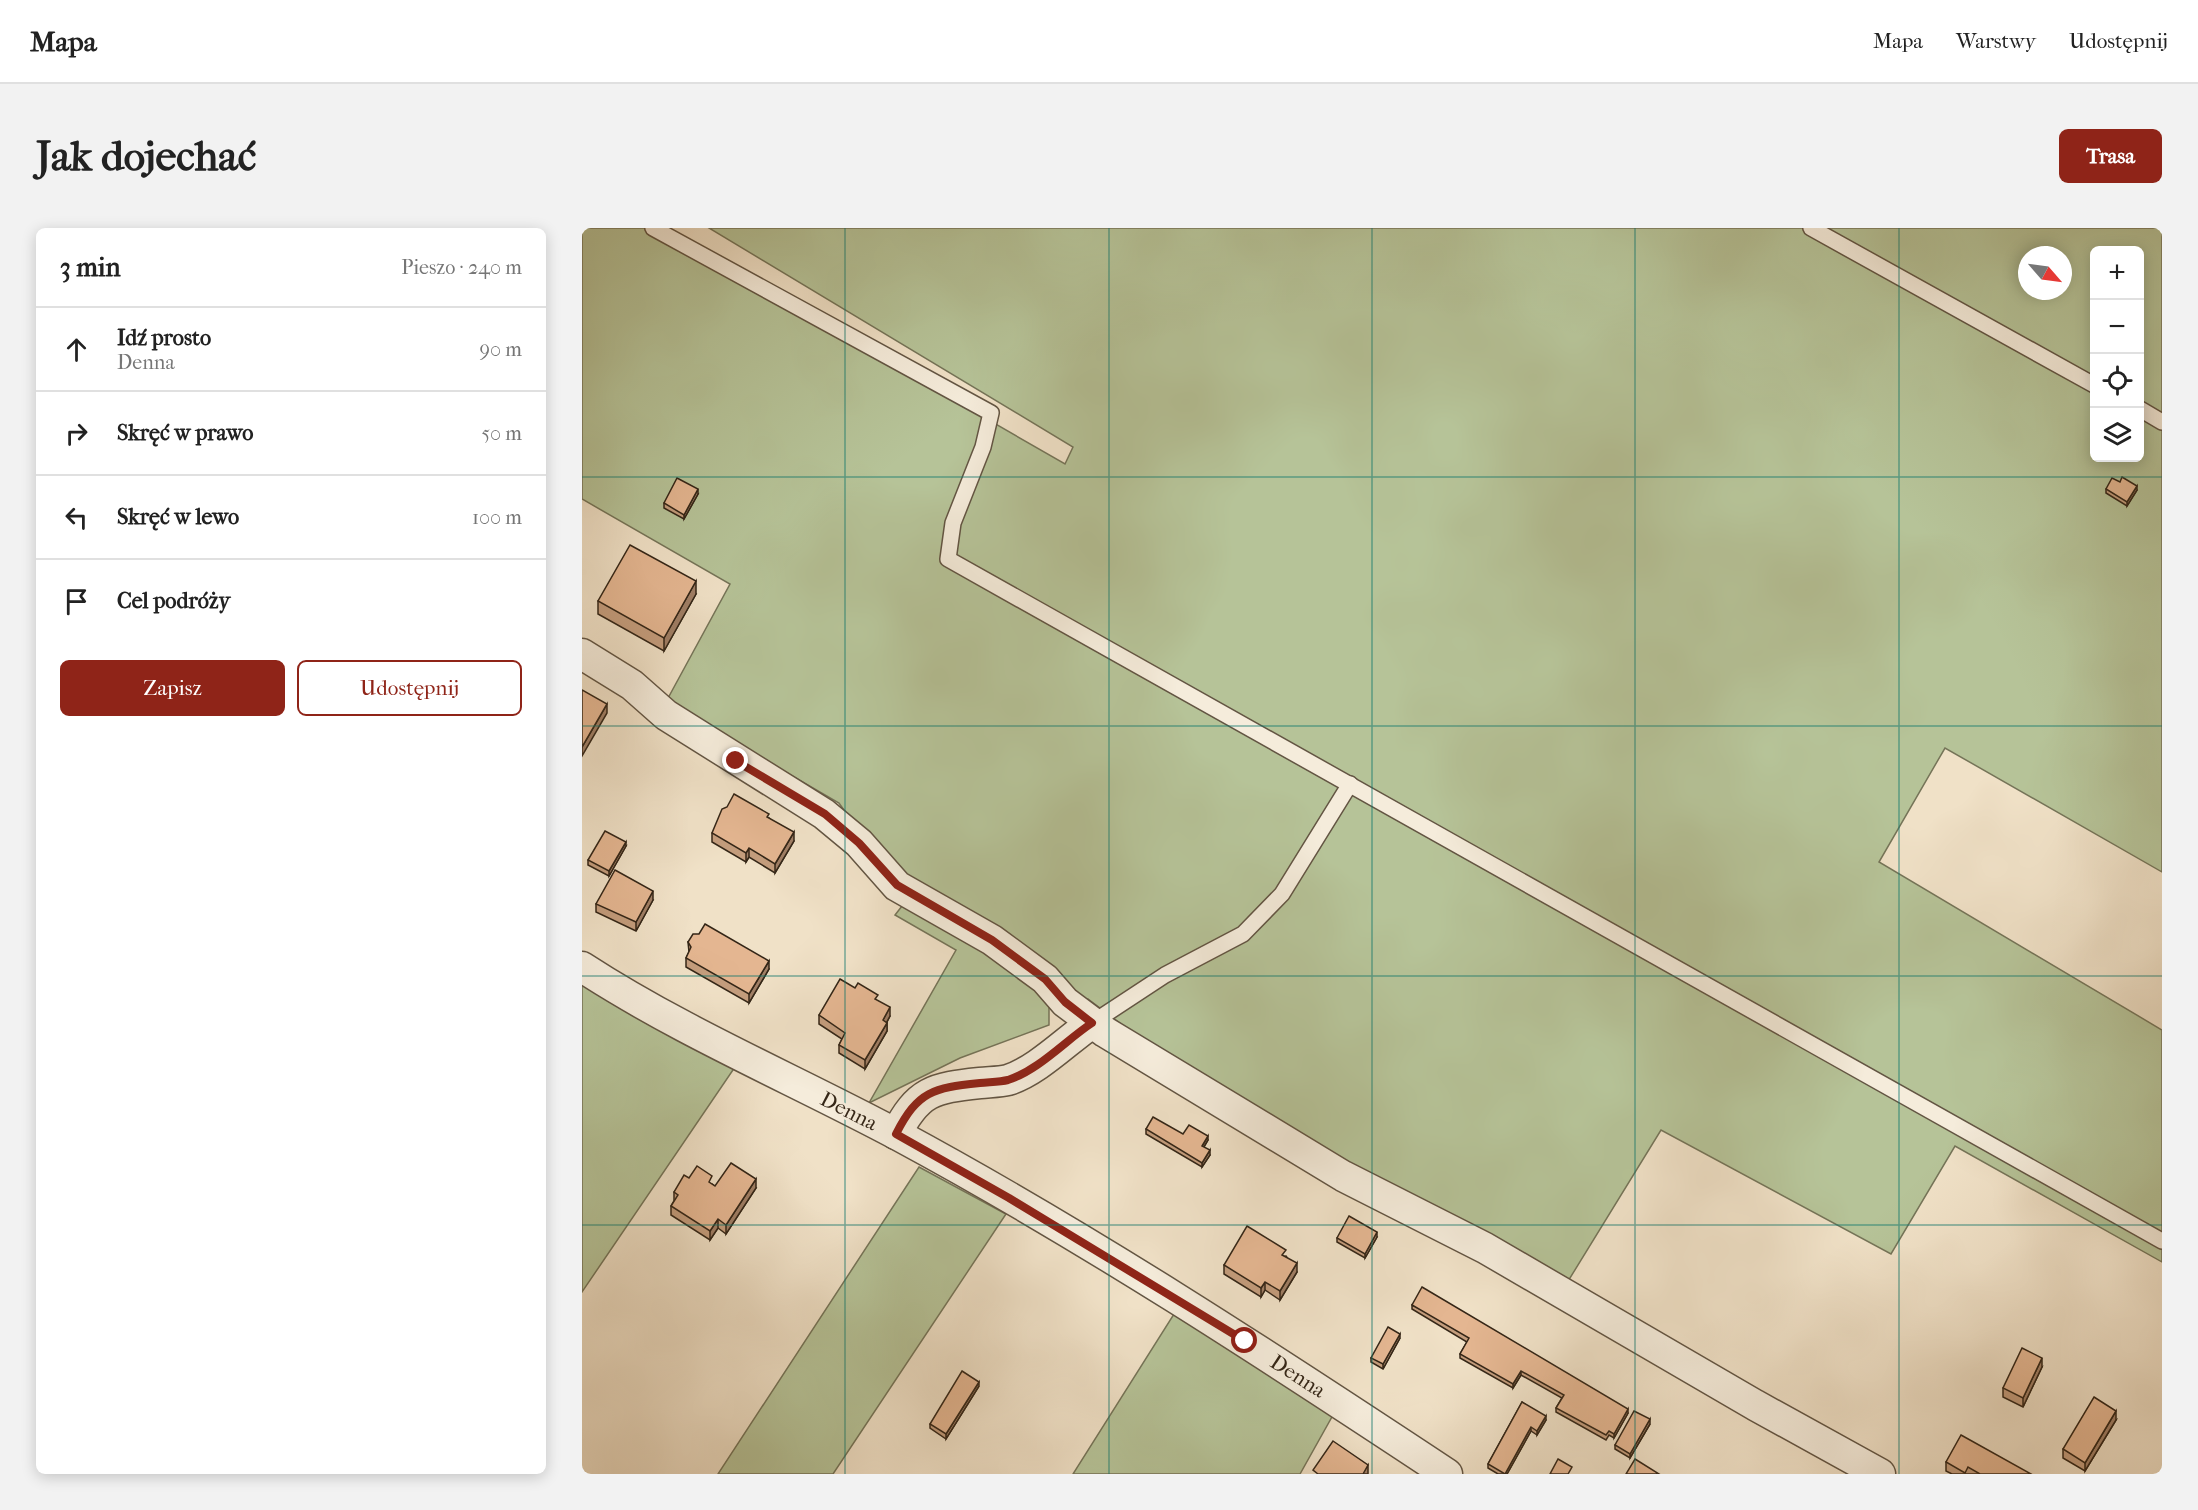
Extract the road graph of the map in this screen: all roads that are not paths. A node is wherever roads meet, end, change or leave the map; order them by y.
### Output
1 (653, 228) edge
2 (1811, 228) edge
3 (2090, 383) edge
4 (2144, 413) edge
5 (2162, 422) edge
6 (582, 654) edge
7 (1350, 784) junction
8 (582, 967) edge
9 (1092, 1023) junction
10 (896, 1134) junction
11 (2162, 1241) edge
12 (1447, 1474) edge
13 (1880, 1474) edge

1 - 7 lane
2 - 3 lane
4 - 5 lane
6 - 9 street
7 - 9 lane
7 - 11 lane
8 - 10 street, Denna
9 - 10 street
9 - 13 street
10 - 12 street, Denna

